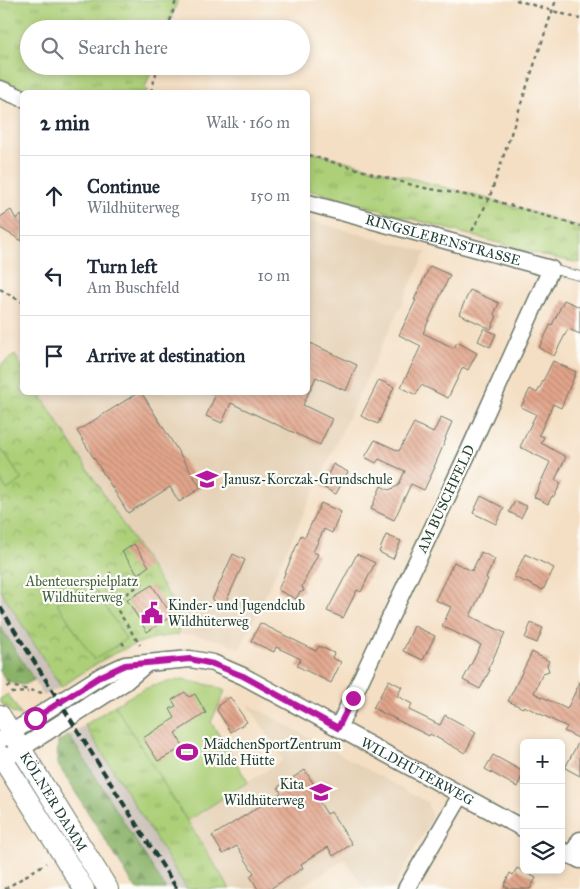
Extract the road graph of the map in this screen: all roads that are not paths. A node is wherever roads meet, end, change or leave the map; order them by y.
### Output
1 (0, 89) edge
2 (20, 97) edge
3 (310, 204) edge
4 (551, 269) junction
5 (580, 276) edge
6 (0, 715) edge
7 (338, 728) junction
8 (7, 747) edge
9 (461, 795) junction
10 (520, 827) edge
11 (580, 840) edge
12 (571, 855) edge
13 (84, 889) edge
14 (108, 889) edge
15 (406, 889) edge

1 - 2 street
3 - 4 street, RINGSLEBENSTRASSE
4 - 5 lane, RINGSLEBENSTRASSE
4 - 7 street, AM BUSCHFELD
6 - 8 street, KÖLNER DAMM
7 - 8 street, WILDHÜTERWEG
7 - 9 street, WILDHÜTERWEG
8 - 13 street, KÖLNER DAMM
8 - 14 street, KÖLNER DAMM
9 - 10 street, WILDHÜTERWEG
9 - 15 street
11 - 12 street

